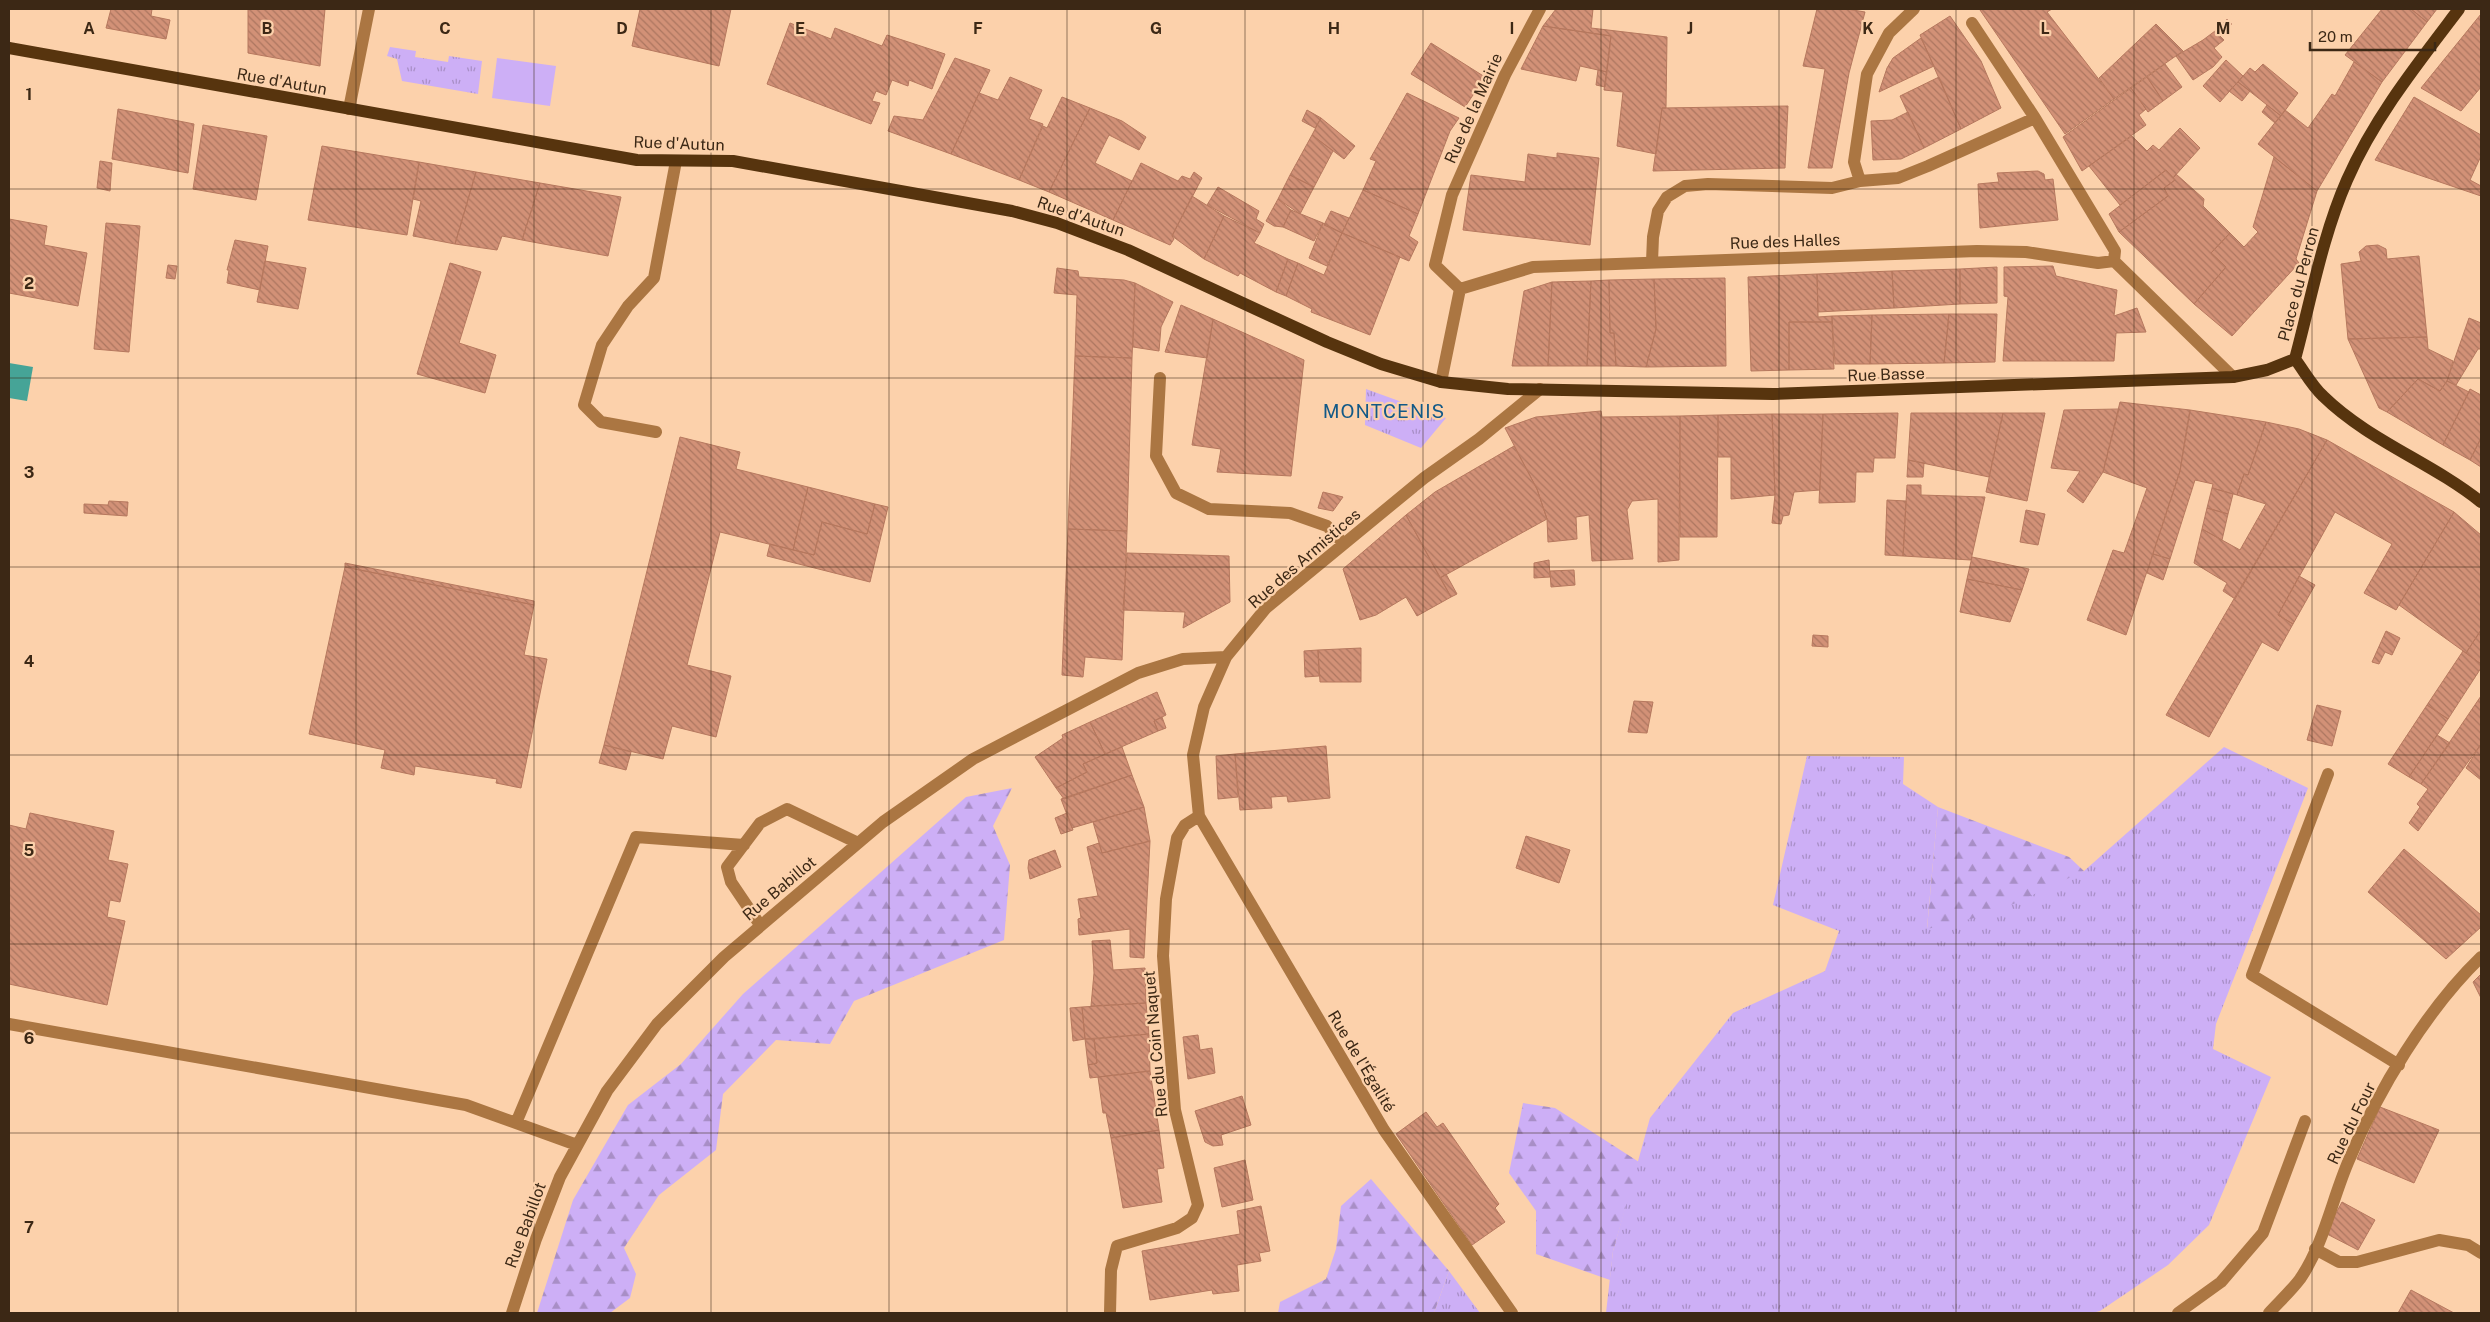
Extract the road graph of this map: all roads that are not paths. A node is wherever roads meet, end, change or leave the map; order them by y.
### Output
1 (369, 9) edge
2 (1540, 9) edge
3 (1914, 9) edge
4 (2459, 9) edge
5 (1972, 23) dead end
6 (9, 48) edge
7 (349, 109) junction
8 (2035, 118) junction
9 (676, 161) junction
10 (1860, 181) junction
11 (2114, 261) junction
12 (1652, 262) junction
13 (1460, 289) junction
14 (2295, 359) junction
15 (2233, 377) junction
16 (1160, 378) dead end
17 (1441, 382) junction
18 (1540, 389) junction
19 (656, 432) dead end
20 (2481, 502) edge
21 (1344, 544) junction
22 (1226, 657) junction
23 (2328, 774) dead end
24 (1199, 816) junction
25 (858, 843) junction
26 (744, 845) junction
27 (760, 926) junction
28 (2481, 957) edge
29 (9, 1024) edge
30 (2399, 1065) junction
31 (2305, 1122) dead end
32 (516, 1123) junction
33 (577, 1145) junction
34 (2315, 1249) junction
35 (2481, 1253) edge
36 (512, 1313) edge
37 (1110, 1313) edge
38 (1512, 1313) edge
39 (2178, 1313) edge
40 (2269, 1313) edge

1 - 7 street
2 - 13 street, Rue de la Mairie
3 - 10 street
4 - 14 main road, Place du Perron
5 - 8 street
6 - 7 main road, Rue d'Autun
7 - 9 main road, Rue d'Autun
8 - 10 street
8 - 11 street
9 - 17 main road, Rue d'Autun
9 - 19 street
10 - 12 street
11 - 12 street, Rue des Halles
11 - 15 street
12 - 13 street, Rue des Halles
13 - 17 street
14 - 15 main road, Place du Perron
14 - 20 main road, Place du Perron
15 - 18 main road, Rue Basse
16 - 21 street
17 - 18 main road, Rue Basse
18 - 21 street, Rue des Armistices
21 - 22 street, Rue des Armistices
22 - 24 street, Rue des Armistices
22 - 25 street, Rue Babillot
23 - 30 street
24 - 37 street, Rue du Coin Naquet
24 - 38 street, Rue de l'Égalité
25 - 26 street
25 - 27 street, Rue Babillot
26 - 27 street
26 - 32 street
27 - 33 street, Rue Babillot
28 - 30 street, Rue du Four
29 - 32 street
30 - 34 street, Rue du Four
31 - 39 street
32 - 33 street
33 - 36 street, Rue Babillot
34 - 35 street
34 - 40 street, Rue du Four

